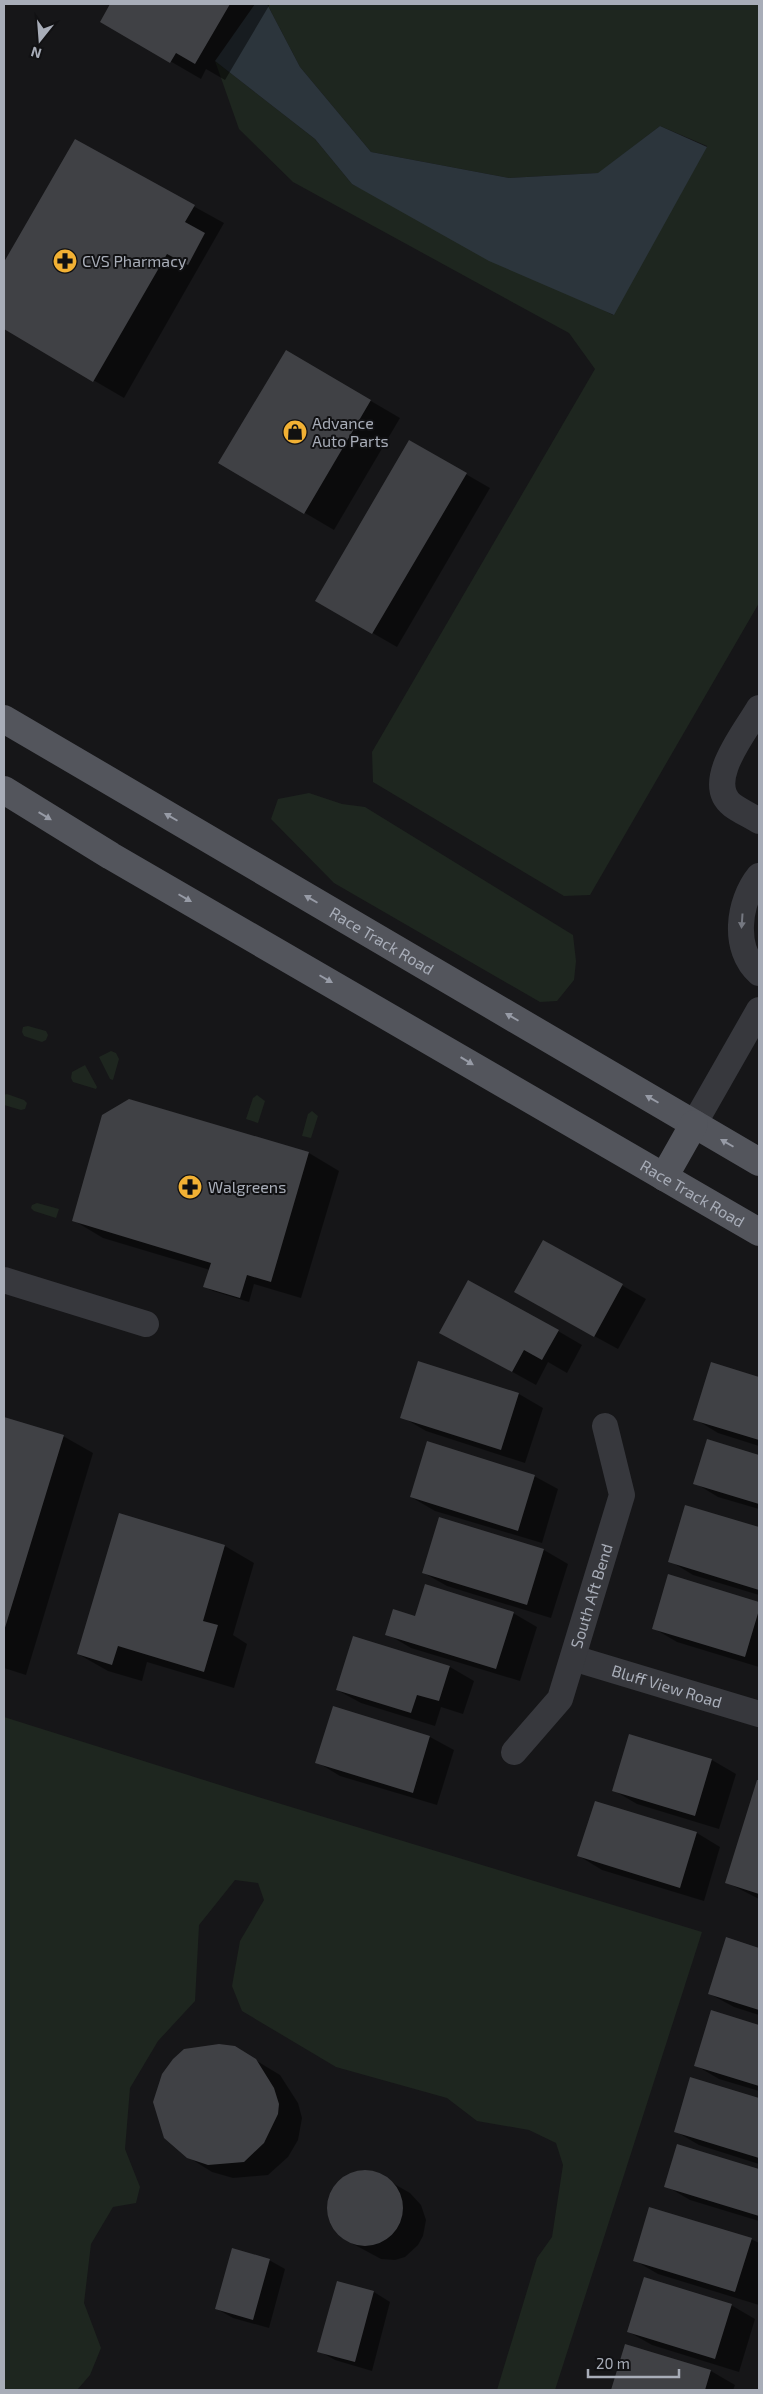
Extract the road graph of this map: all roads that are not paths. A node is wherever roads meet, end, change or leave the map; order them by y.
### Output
1 (759, 708) edge
2 (4, 719) edge
3 (4, 790) edge
4 (759, 821) edge
5 (759, 876) edge
6 (759, 973) edge
7 (759, 1010) edge
8 (694, 1124) junction
9 (759, 1162) edge
10 (664, 1177) junction
11 (759, 1232) edge
12 (4, 1280) edge
13 (146, 1324) dead end
14 (605, 1426) dead end
15 (573, 1658) junction
16 (759, 1714) edge
17 (514, 1752) dead end

1 - 4 street
8 -> 2 main road, Race Track Road
3 -> 10 main road, Race Track Road
5 -> 6 street
7 - 8 street
9 -> 8 main road, Race Track Road
8 - 10 main road
10 - 11 main road, Race Track Road
12 - 13 street
14 - 15 street, South Aft Bend
15 - 16 street, Bluff View Road
15 - 17 street, South Aft Bend

